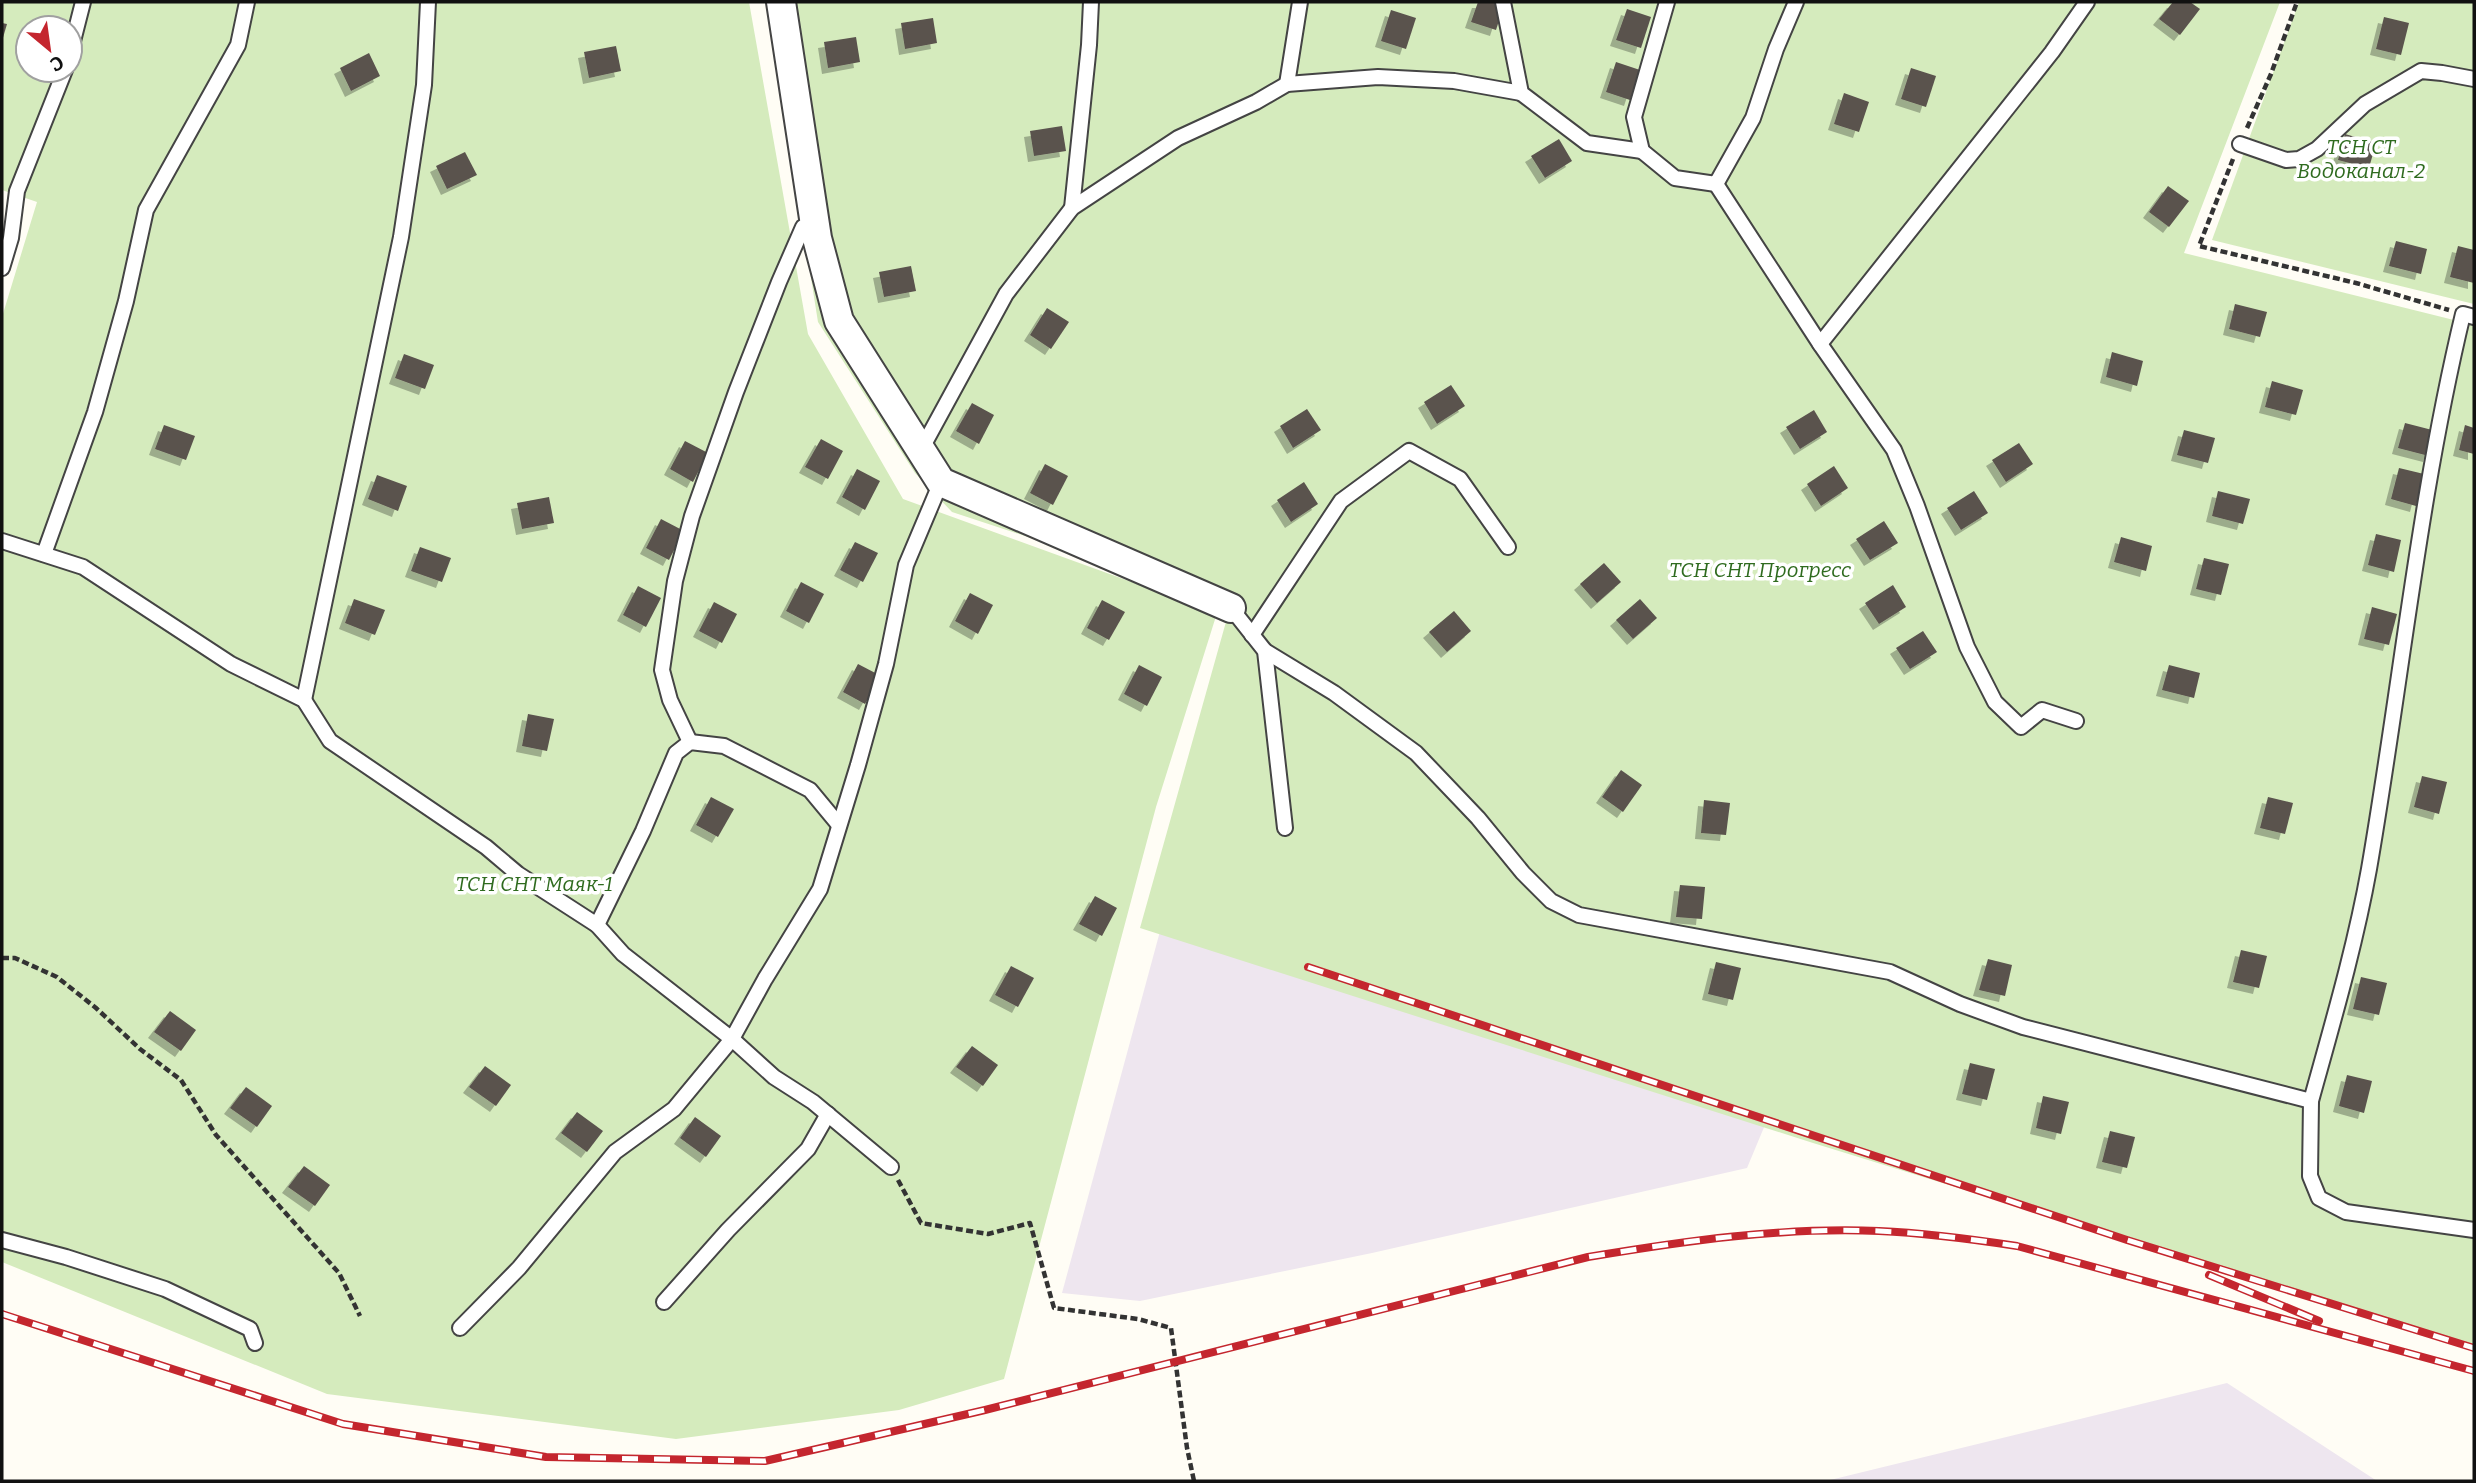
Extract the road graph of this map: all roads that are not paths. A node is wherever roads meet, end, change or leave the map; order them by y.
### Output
1 (247, 2) edge
2 (428, 2) edge
3 (781, 2) edge
4 (1091, 2) edge
5 (1300, 2) edge
6 (1503, 2) edge
7 (1667, 2) edge
8 (1796, 2) edge
9 (2087, 2) edge
10 (2474, 79) edge
11 (59, 84) edge
12 (1287, 84) junction
13 (1521, 93) junction
14 (2240, 144) road end
15 (1642, 151) junction
16 (1716, 184) junction
17 (2, 185) edge
18 (17, 191) junction
19 (1072, 208) junction
20 (815, 222) junction
21 (2, 268) edge
22 (2469, 315) edge
23 (1820, 344) junction
24 (921, 450) junction
25 (941, 482) junction
26 (2, 541) edge
27 (1508, 547) dead end
28 (44, 554) junction
29 (1231, 608) joint
30 (1252, 635) junction
31 (1265, 651) junction
32 (304, 700) junction
33 (2076, 721) dead end
34 (690, 742) junction
35 (839, 825) junction
36 (1285, 828) dead end
37 (597, 925) junction
38 (732, 1039) junction
39 (2311, 1101) junction
40 (828, 1114) junction
41 (891, 1167) road end
42 (2474, 1230) edge
43 (2, 1240) edge
44 (664, 1302) dead end
45 (460, 1328) dead end
46 (255, 1343) dead end

1 - 28 lane
2 - 32 lane
3 - 20 street
4 - 19 lane
5 - 12 lane
6 - 13 lane
7 - 15 lane
8 - 16 lane
9 - 23 lane
10 - 14 lane
11 - 18 lane
12 - 13 lane
12 - 19 lane
13 - 15 lane
15 - 16 lane
16 - 23 lane
17 - 18 lane
18 - 21 lane
19 - 24 lane
20 - 24 street
20 - 34 lane
22 - 39 lane
23 - 33 lane
24 - 25 street
25 - 29 street
25 - 35 lane
26 - 28 lane
27 - 30 lane
28 - 32 lane
29 - 30 lane
30 - 31 lane
31 - 36 lane
31 - 39 lane
32 - 37 lane
34 - 35 lane
34 - 37 lane
35 - 38 lane
37 - 38 lane
38 - 40 lane
38 - 45 lane
39 - 42 lane
40 - 41 lane
40 - 44 lane
43 - 46 lane

